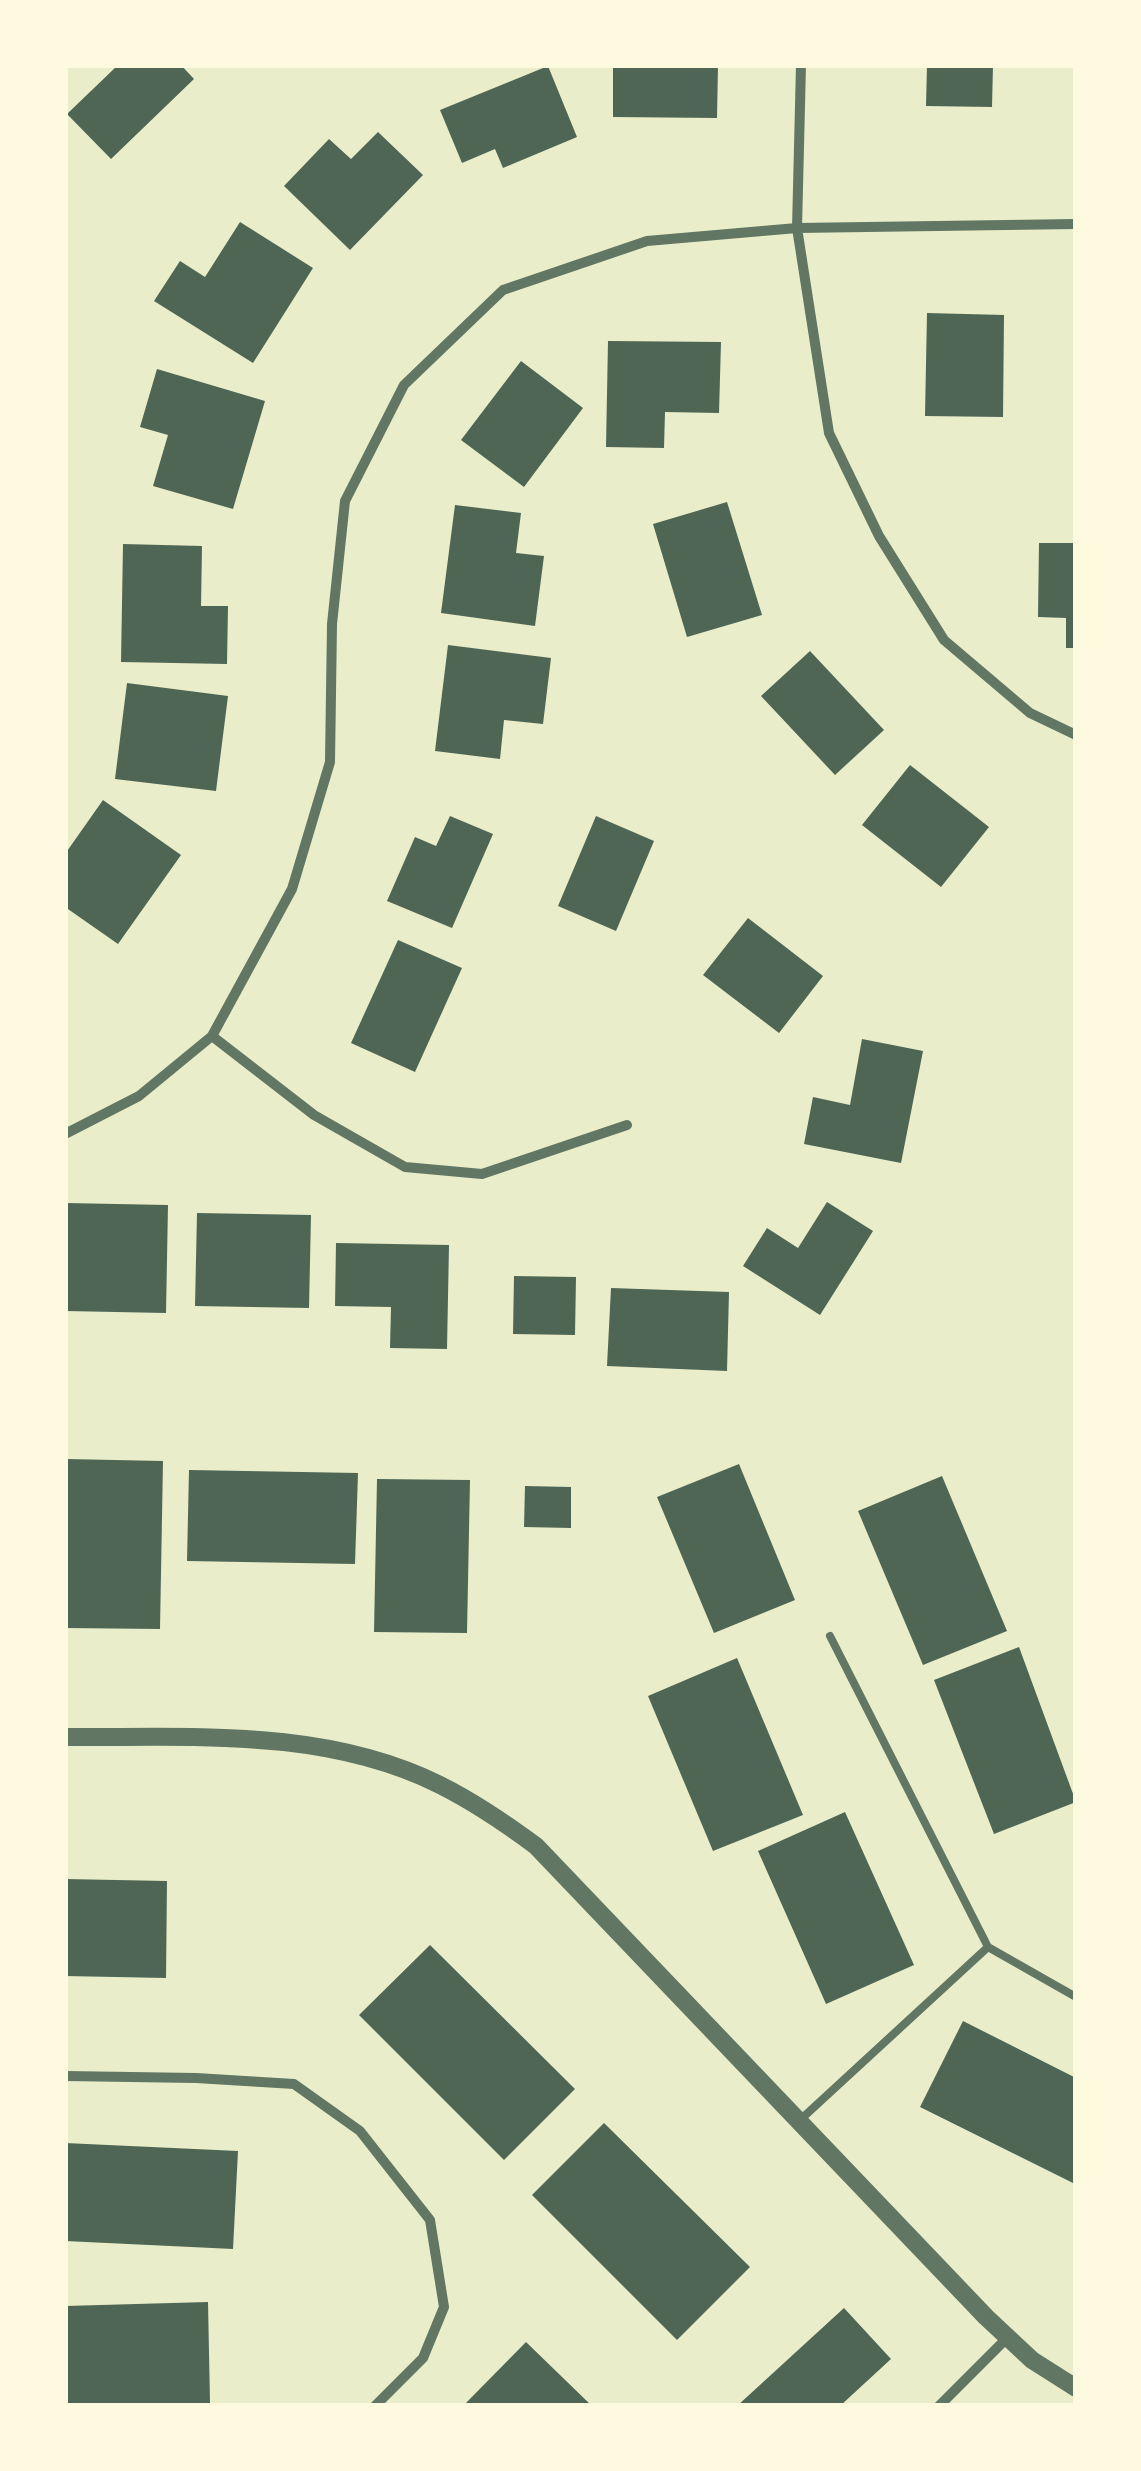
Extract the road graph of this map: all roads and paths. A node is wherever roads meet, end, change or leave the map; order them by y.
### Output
1 (801, 65) edge
2 (1076, 224) edge
3 (797, 228) junction
4 (1076, 735) edge
5 (212, 1036) junction
6 (627, 1125) dead end
7 (65, 1134) edge
8 (830, 1636) dead end
9 (65, 1738) edge
10 (988, 1947) junction
11 (1076, 1997) edge
12 (65, 2076) edge
13 (798, 2121) junction
14 (1008, 2338) junction
15 (1076, 2388) edge
16 (375, 2406) edge
17 (939, 2406) edge

1 - 3 street
2 - 3 street
3 - 4 street
3 - 5 street
5 - 6 street
5 - 7 street
8 - 10 lane
9 - 13 street
10 - 11 lane
10 - 13 lane
12 - 16 street
13 - 14 street
14 - 15 street
14 - 17 street

